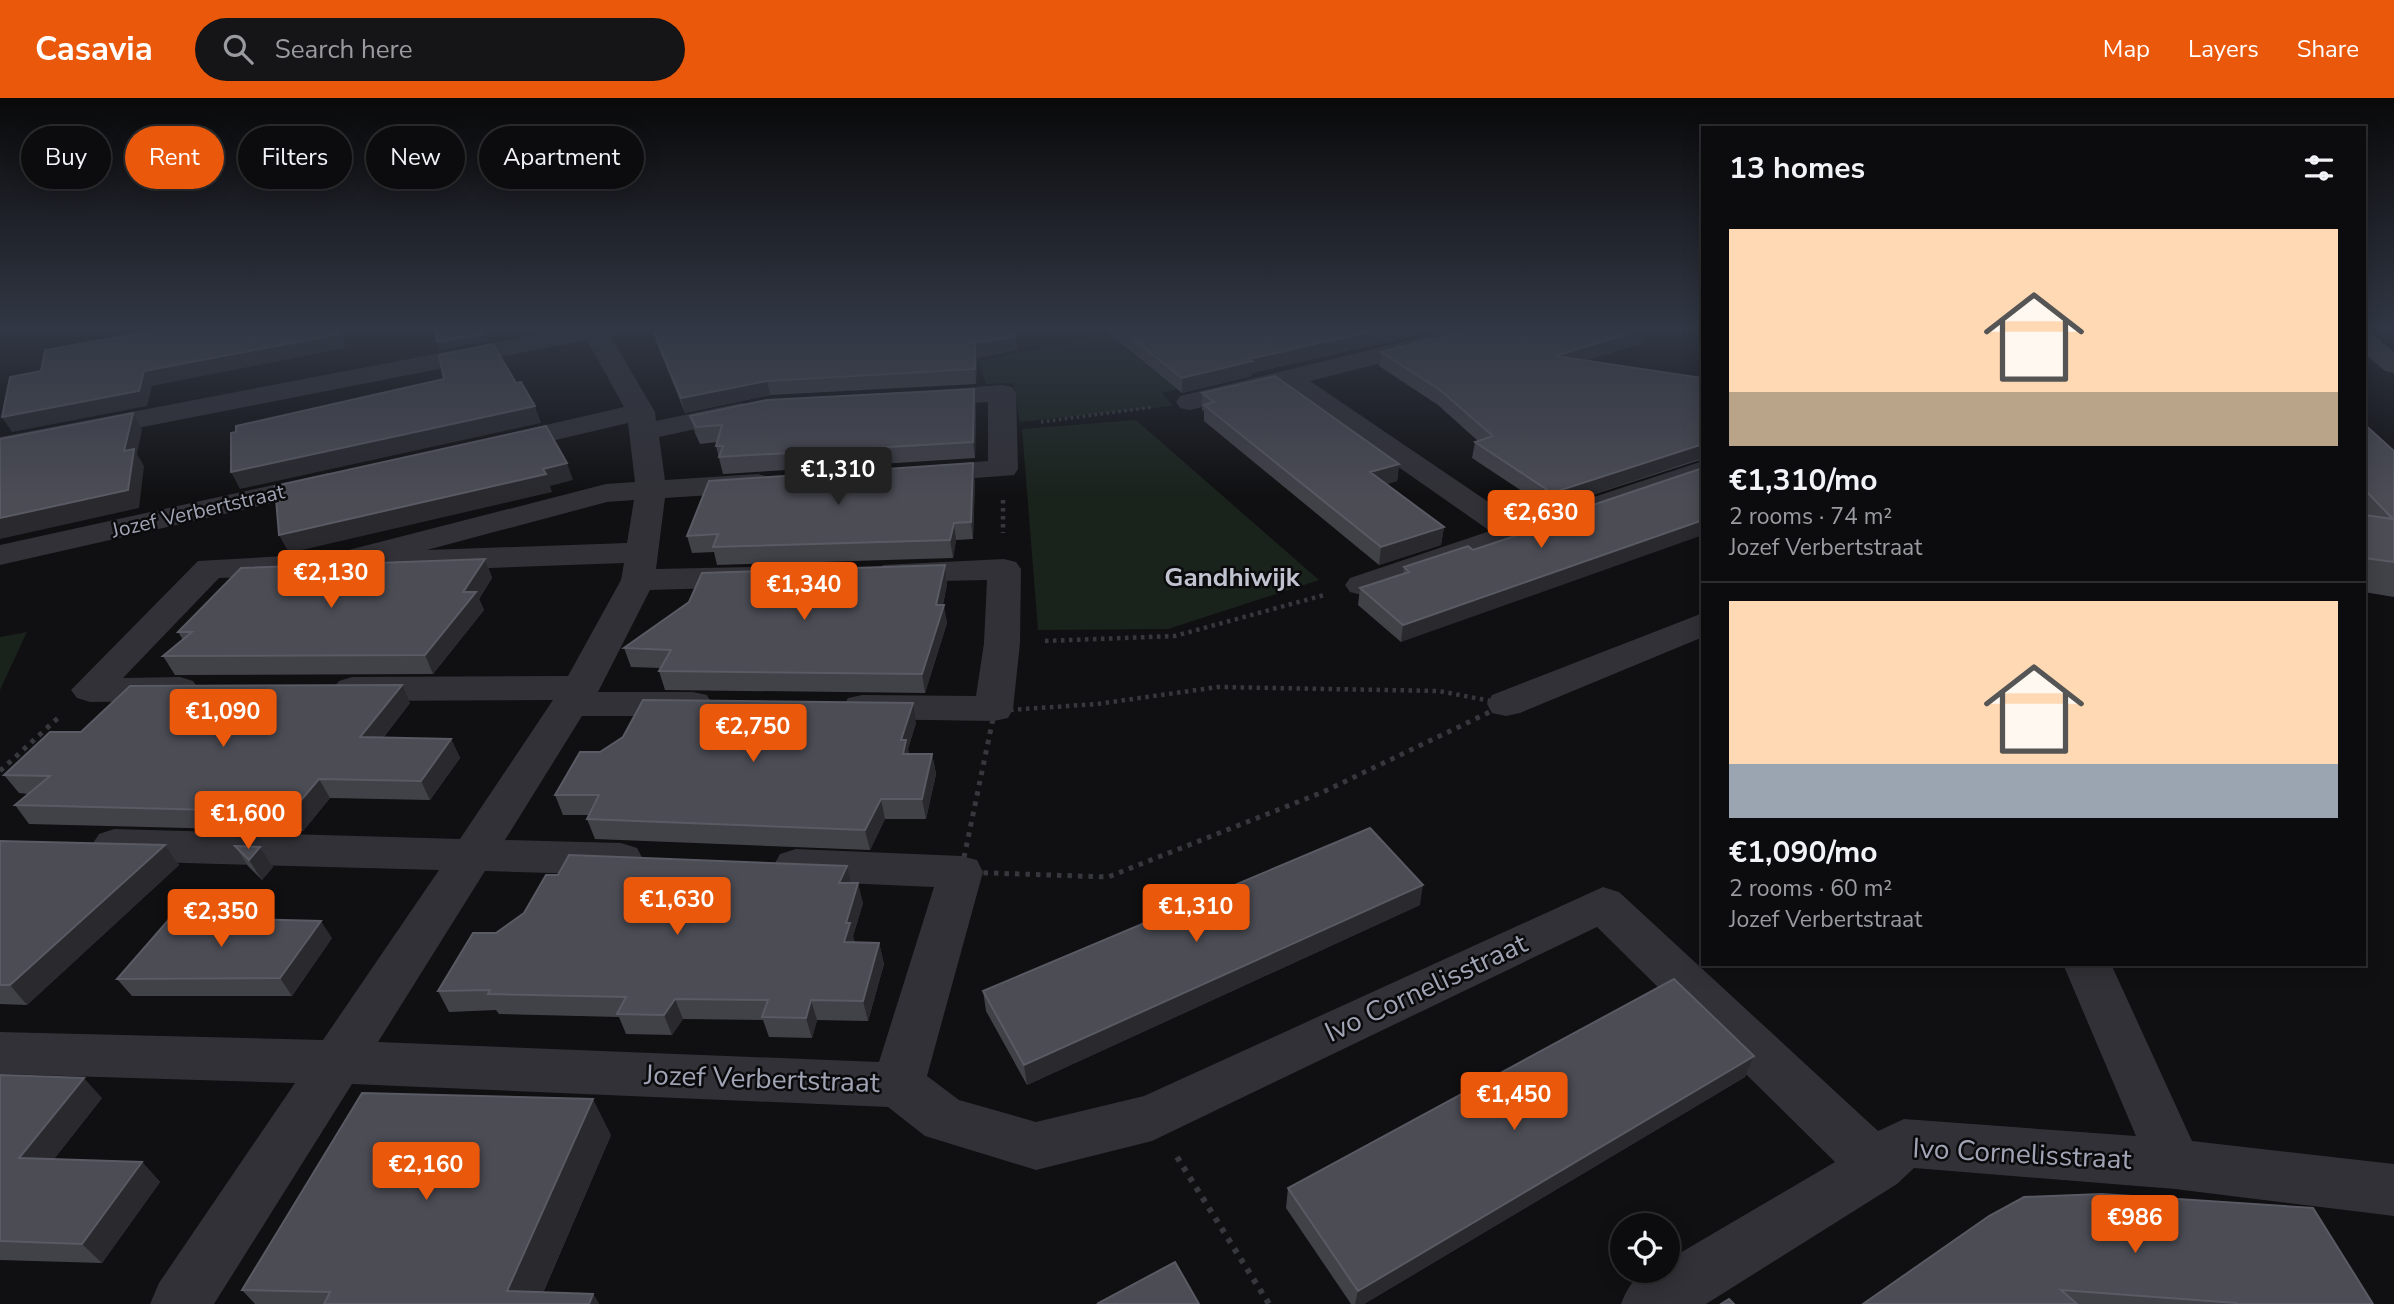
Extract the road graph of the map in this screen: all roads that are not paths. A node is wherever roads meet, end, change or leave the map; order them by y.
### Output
1 (325, 383) edge
2 (628, 383) edge
3 (1263, 383) edge
4 (1296, 383) edge
5 (892, 399) edge
6 (1190, 402) road end
7 (769, 406) edge
8 (643, 422) junction
9 (0, 446) edge
10 (467, 451) edge
11 (1701, 471) edge
12 (360, 475) edge
13 (894, 475) edge
14 (786, 481) edge
15 (651, 489) junction
16 (1515, 534) junction
17 (0, 555) edge
18 (331, 565) junction
19 (640, 566) junction
20 (868, 573) edge
21 (787, 576) edge
22 (1362, 585) edge
23 (1701, 625) edge
24 (213, 689) edge
25 (322, 689) edge
26 (576, 696) junction
27 (1506, 704) road end
28 (733, 705) edge
29 (829, 706) edge
30 (70, 844) edge
31 (474, 853) junction
32 (668, 860) edge
33 (752, 864) edge
34 (2088, 966) edge
35 (0, 1053) edge
36 (337, 1062) junction
37 (898, 1085) junction
38 (2175, 1164) junction
39 (1877, 1166) junction
40 (2394, 1190) edge
41 (180, 1304) edge
42 (1651, 1304) edge

1 - 9 street
2 - 8 street
3 - 6 street
4 - 16 street
5 - 13 street
7 - 8 street
8 - 10 street
8 - 15 street
11 - 16 street
12 - 17 street, Jozef Verbertstraat
14 - 15 street
15 - 18 street
15 - 19 street
16 - 22 street
18 - 19 street
18 - 24 street
19 - 21 street
19 - 26 street
20 - 29 street
23 - 27 street
25 - 26 street
26 - 28 street
26 - 31 street
30 - 31 street
31 - 32 street
31 - 36 street
33 - 37 street, Jozef Verbertstraat
34 - 38 street
35 - 36 street, Jozef Verbertstraat
36 - 37 street, Jozef Verbertstraat
36 - 41 street
37 - 39 street, Ivo Cornelisstraat
38 - 39 street, Ivo Cornelisstraat
38 - 40 street, Ivo Cornelisstraat
39 - 42 street, Ivo Cornelisstraat

